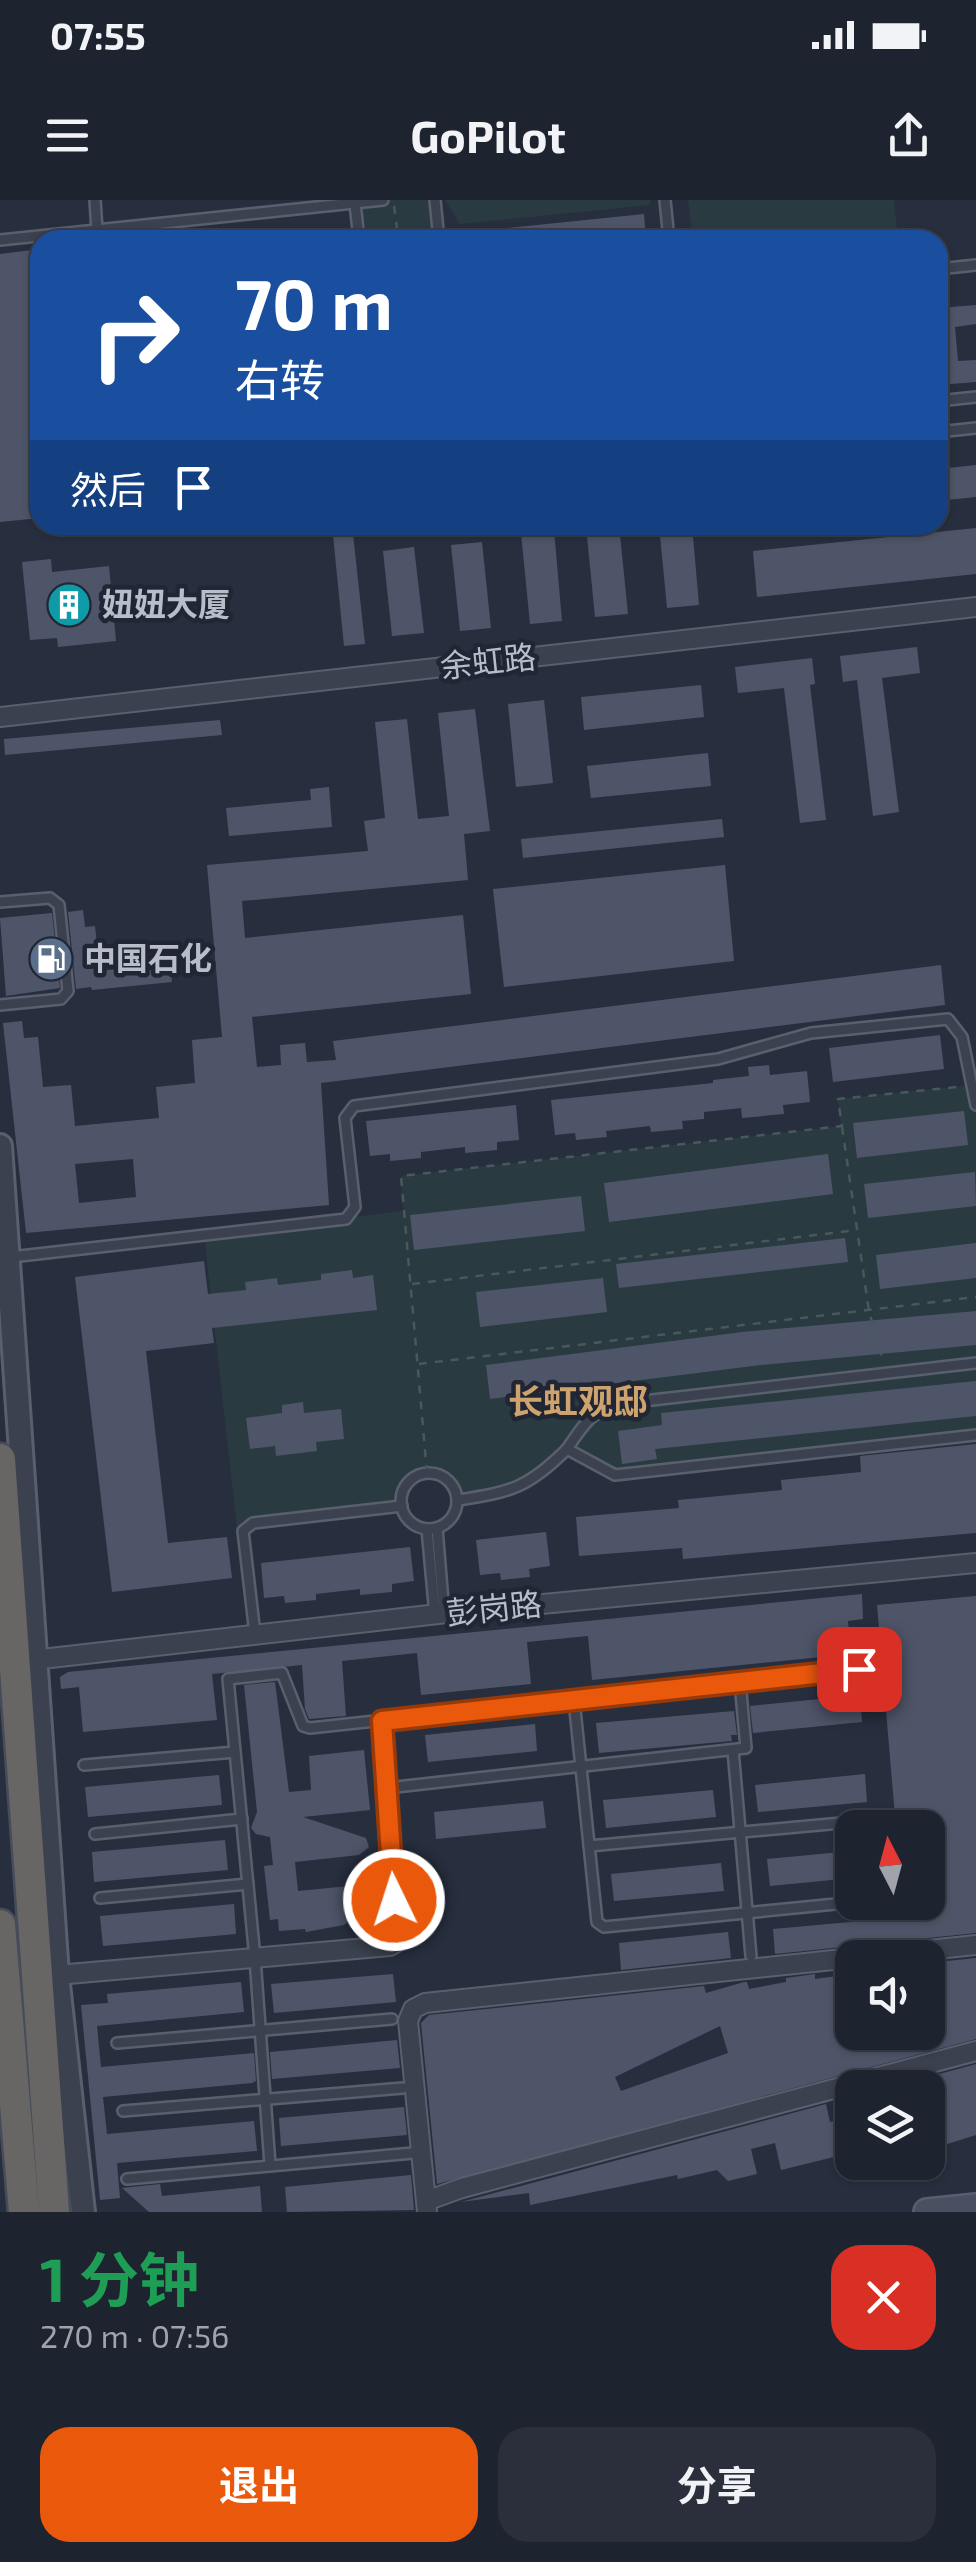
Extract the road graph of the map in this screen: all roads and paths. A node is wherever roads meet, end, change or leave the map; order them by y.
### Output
1 (95, 200) edge
2 (263, 200) edge
3 (383, 200) edge
4 (394, 200) edge
5 (435, 200) edge
6 (665, 200) edge
7 (355, 203) junction
8 (264, 213) junction
9 (98, 230) joint
10 (358, 230) edge
11 (397, 230) edge
12 (439, 230) edge
13 (669, 230) edge
14 (30, 237) edge
15 (0, 240) edge
16 (976, 266) edge
17 (948, 269) edge
18 (976, 397) edge
19 (948, 400) edge
20 (976, 428) edge
21 (948, 431) edge
22 (976, 607) edge
23 (0, 717) edge
24 (0, 902) edge
25 (0, 1005) edge
26 (972, 1086) junction
27 (976, 1105) edge
28 (842, 1126) junction
29 (0, 1146) edge
30 (858, 1230) junction
31 (8, 1258) junction
32 (410, 1284) junction
33 (976, 1298) edge
34 (870, 1311) junction
35 (976, 1363) edge
36 (417, 1364) junction
37 (886, 1374) junction
38 (976, 1436) edge
39 (567, 1450) junction
40 (0, 1459) edge
41 (427, 1473) junction
42 (458, 1500) junction
43 (402, 1506) junction
44 (432, 1529) junction
45 (976, 1563) edge
46 (440, 1614) junction
47 (254, 1634) junction
48 (25, 1661) junction
49 (859, 1669) dead end
50 (740, 1682) junction
51 (574, 1700) junction
52 (382, 1721) junction
53 (733, 1750) junction
54 (235, 1752) junction
55 (84, 1765) dead end
56 (580, 1766) junction
57 (387, 1788) junction
58 (242, 1819) junction
59 (835, 1824) edge
60 (740, 1833) junction
61 (96, 1834) dead end
62 (589, 1846) junction
63 (248, 1884) junction
64 (100, 1898) dead end
65 (835, 1904) edge
66 (748, 1913) junction
67 (0, 1925) edge
68 (976, 1944) edge
69 (945, 1948) edge
70 (751, 1956) dead end
71 (255, 1958) junction
72 (835, 1960) edge
73 (57, 1975) junction
74 (392, 2019) dead end
75 (260, 2030) junction
76 (117, 2043) dead end
77 (976, 2051) edge
78 (403, 2088) dead end
79 (265, 2099) junction
80 (123, 2112) dead end
81 (18, 2139) junction
82 (413, 2153) dead end
83 (270, 2166) junction
84 (127, 2178) dead end
85 (426, 2207) edge
86 (976, 2207) edge
87 (8, 2212) edge
88 (24, 2212) edge
89 (54, 2212) edge
90 (83, 2212) edge
91 (927, 2212) edge

1 - 9 lane
2 - 8 lane
3 - 7 lane
4 - 11 path
5 - 12 lane
6 - 13 lane
7 - 8 lane
7 - 10 lane
8 - 9 lane
14 - 15 lane
16 - 17 lane
18 - 19 lane
20 - 21 lane
22 - 23 street, 余虹路
24 - 25 lane
26 - 27 lane
26 - 28 path
26 - 31 lane
28 - 30 path
28 - 32 path
29 - 31 street
30 - 32 path
30 - 34 path
31 - 48 street
32 - 36 path
33 - 34 path
34 - 36 path
34 - 37 path
35 - 37 lane
36 - 41 path
37 - 39 lane
38 - 39 lane
39 - 42 lane
40 - 48 highway
41 - 42 lane
41 - 43 lane
42 - 44 lane
43 - 44 lane
43 - 47 lane
44 - 46 lane
45 - 46 street, 彭岗路
46 - 47 street, 彭岗路
47 - 48 street, 彭岗路
48 - 73 street
48 - 89 highway
49 - 50 lane
50 - 51 lane
50 - 53 lane
51 - 52 lane
51 - 56 lane
52 - 54 lane
52 - 57 street
53 - 56 lane
53 - 60 lane
54 - 55 lane
54 - 58 lane
56 - 57 lane
56 - 62 lane
57 - 71 street
58 - 61 lane
58 - 63 lane
59 - 60 lane
60 - 62 lane
60 - 66 lane
62 - 66 lane
63 - 64 lane
63 - 71 lane
65 - 66 lane
66 - 70 lane
67 - 81 highway
68 - 69 street
71 - 73 street
71 - 75 lane
72 - 85 street
73 - 90 street
74 - 75 lane
75 - 76 lane
75 - 79 lane
77 - 85 street
78 - 79 lane
79 - 80 lane
79 - 83 lane
81 - 87 street
81 - 88 highway
82 - 83 lane
83 - 84 lane
86 - 91 main road

